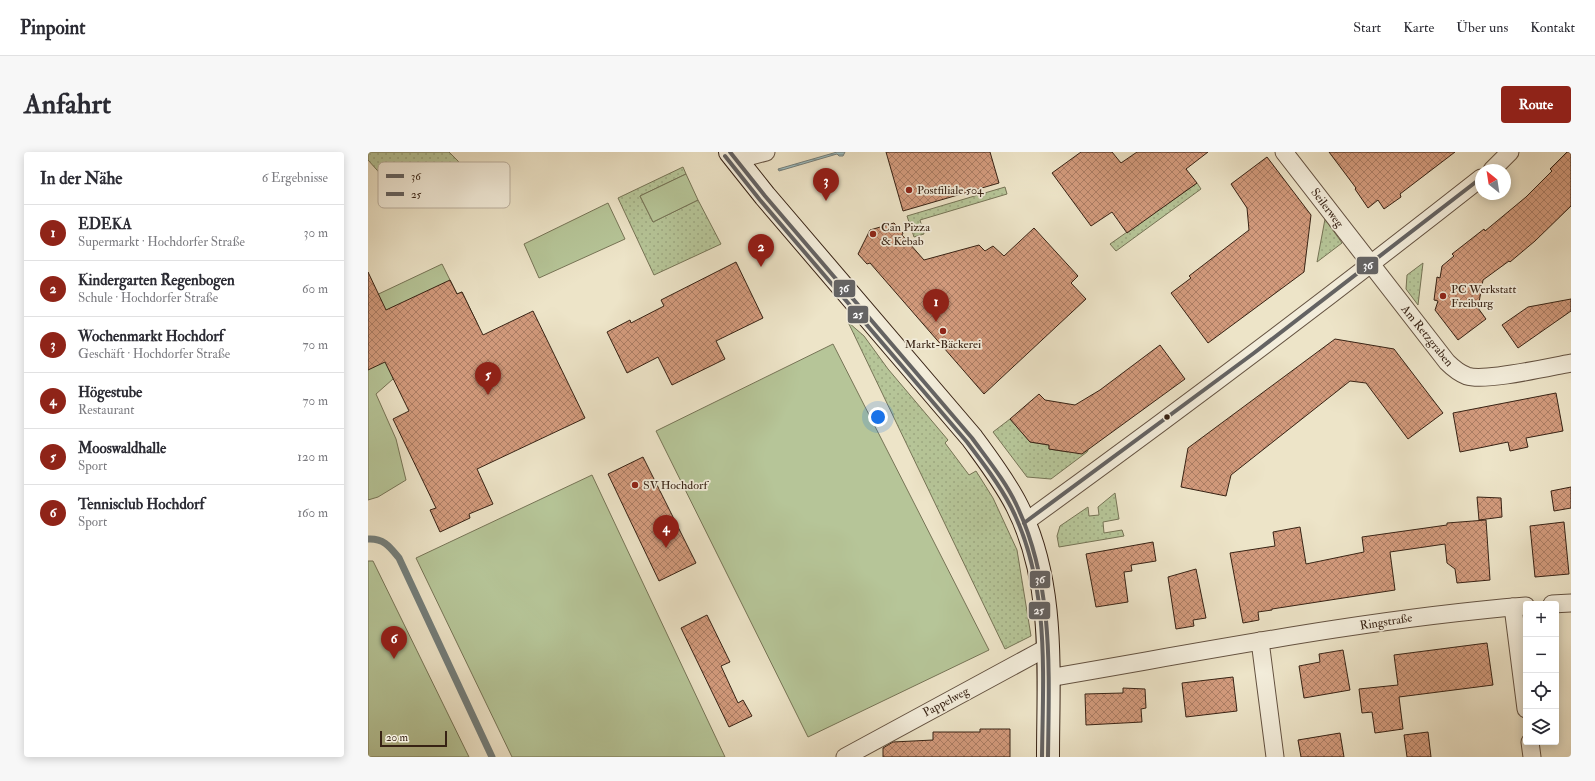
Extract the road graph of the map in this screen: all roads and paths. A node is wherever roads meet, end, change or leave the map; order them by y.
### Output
1 (766, 152) edge
2 (1284, 152) edge
3 (1510, 152) edge
4 (733, 156) edge
5 (1498, 164) edge
6 (1475, 183) edge
7 (1371, 264) junction
8 (1571, 363) edge
9 (1024, 523) junction
10 (1571, 602) edge
11 (1559, 603) edge
12 (1520, 607) edge
13 (1260, 641) junction
14 (1048, 647) junction
15 (1524, 673) edge
16 (1048, 678) junction
17 (1530, 745) edge
18 (845, 757) edge
19 (1048, 757) edge
20 (1275, 757) edge
21 (1532, 757) edge

1 - 4 street
2 - 7 street, Seilerweg
3 - 5 street
4 - 9 street
6 - 7 street
7 - 8 street, Am Retzgraben
7 - 9 street
9 - 14 street
10 - 11 street
12 - 13 street, Ringstraße
12 - 15 street
13 - 16 street, Ringstraße
13 - 20 street
14 - 16 street
14 - 18 street, Pappelweg
16 - 19 street
17 - 21 street

